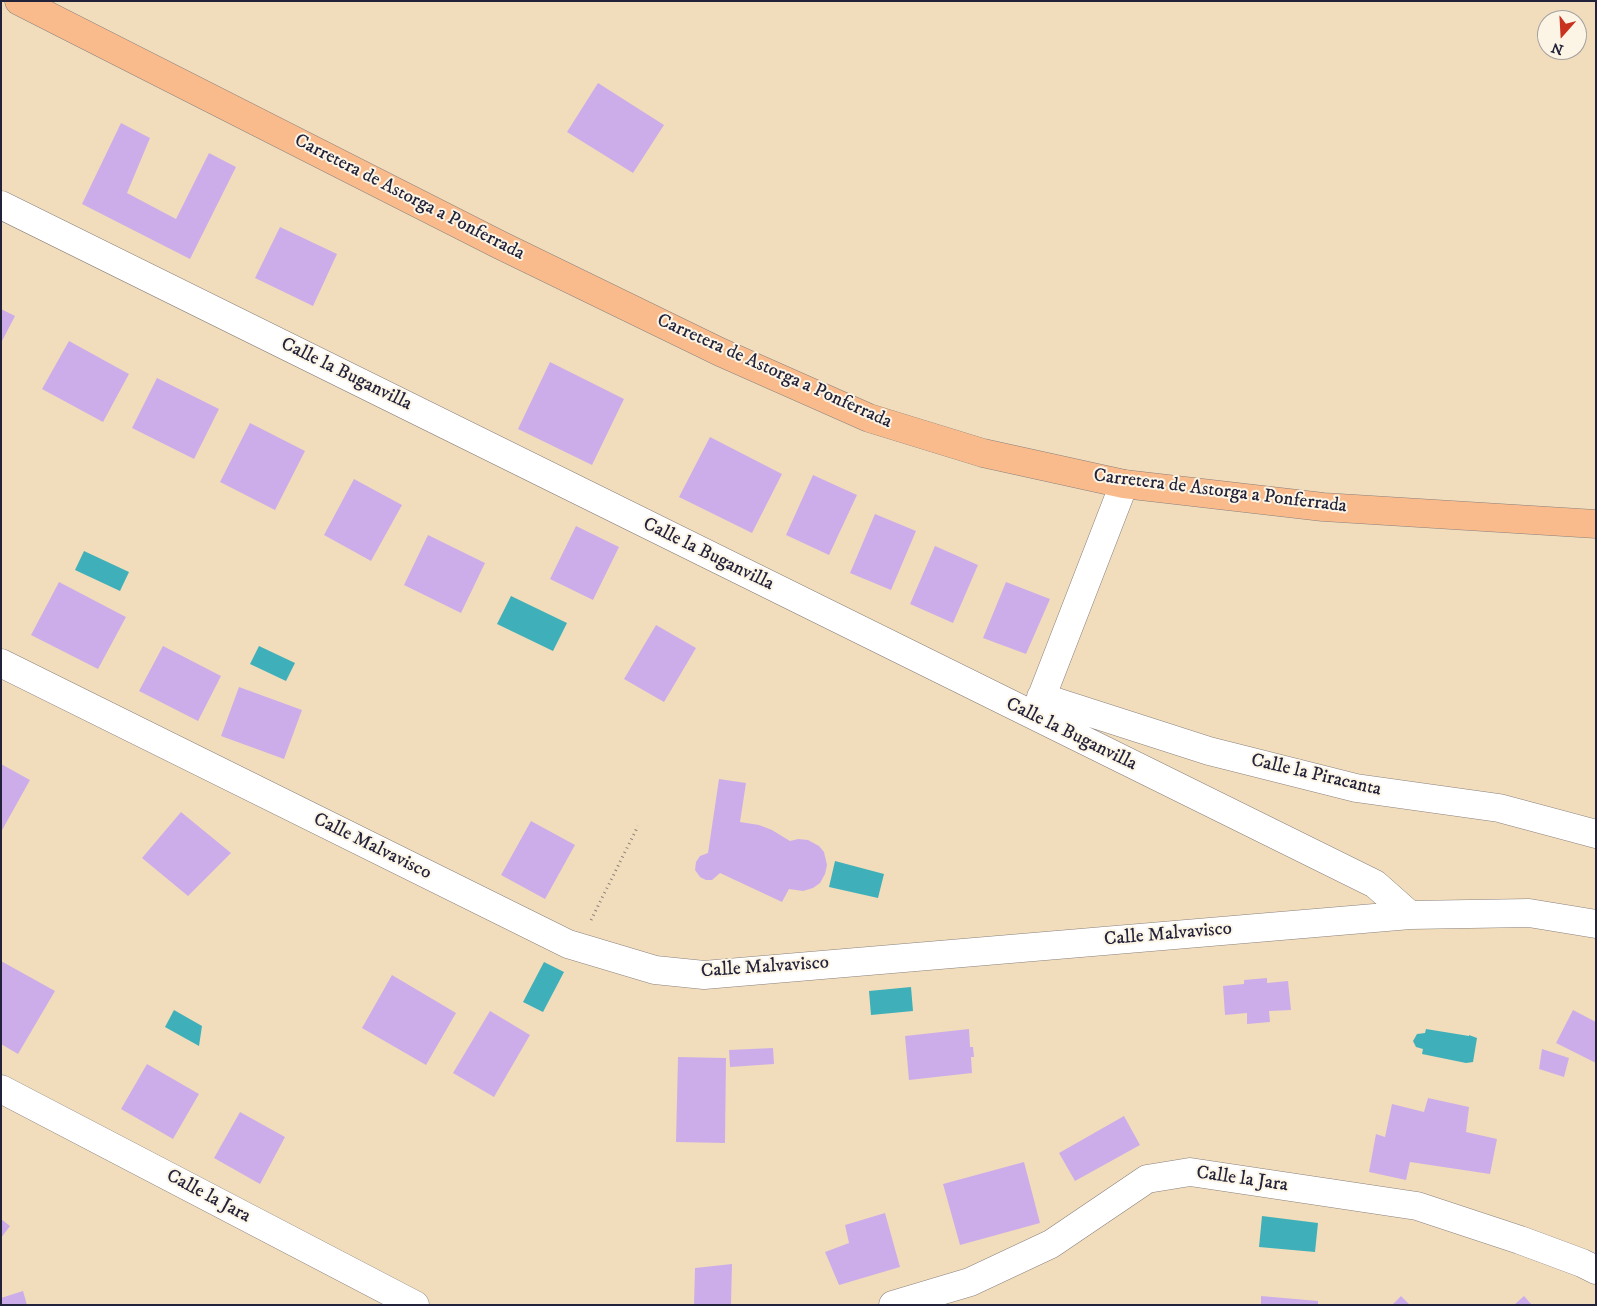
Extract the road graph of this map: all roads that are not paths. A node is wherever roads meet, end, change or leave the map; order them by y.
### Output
1 (18, 1) edge
2 (1, 205) edge
3 (1124, 484) junction
4 (1596, 524) edge
5 (1, 663) edge
6 (1038, 707) junction
7 (1596, 834) edge
8 (1410, 915) junction
9 (1596, 924) edge
10 (1, 1089) edge
11 (1589, 1267) edge
12 (415, 1305) edge
13 (893, 1305) edge

1 - 3 main road, Carretera de Astorga a Ponferrada
2 - 6 street, Calle la Buganvilla
3 - 4 main road, Carretera de Astorga a Ponferrada
3 - 6 street
5 - 8 street, Calle Malvavisco
6 - 7 street, Calle la Piracanta
6 - 8 street, Calle la Buganvilla
8 - 9 street, Calle Malvavisco
10 - 12 street, Calle la Jara
11 - 13 street, Calle la Jara

